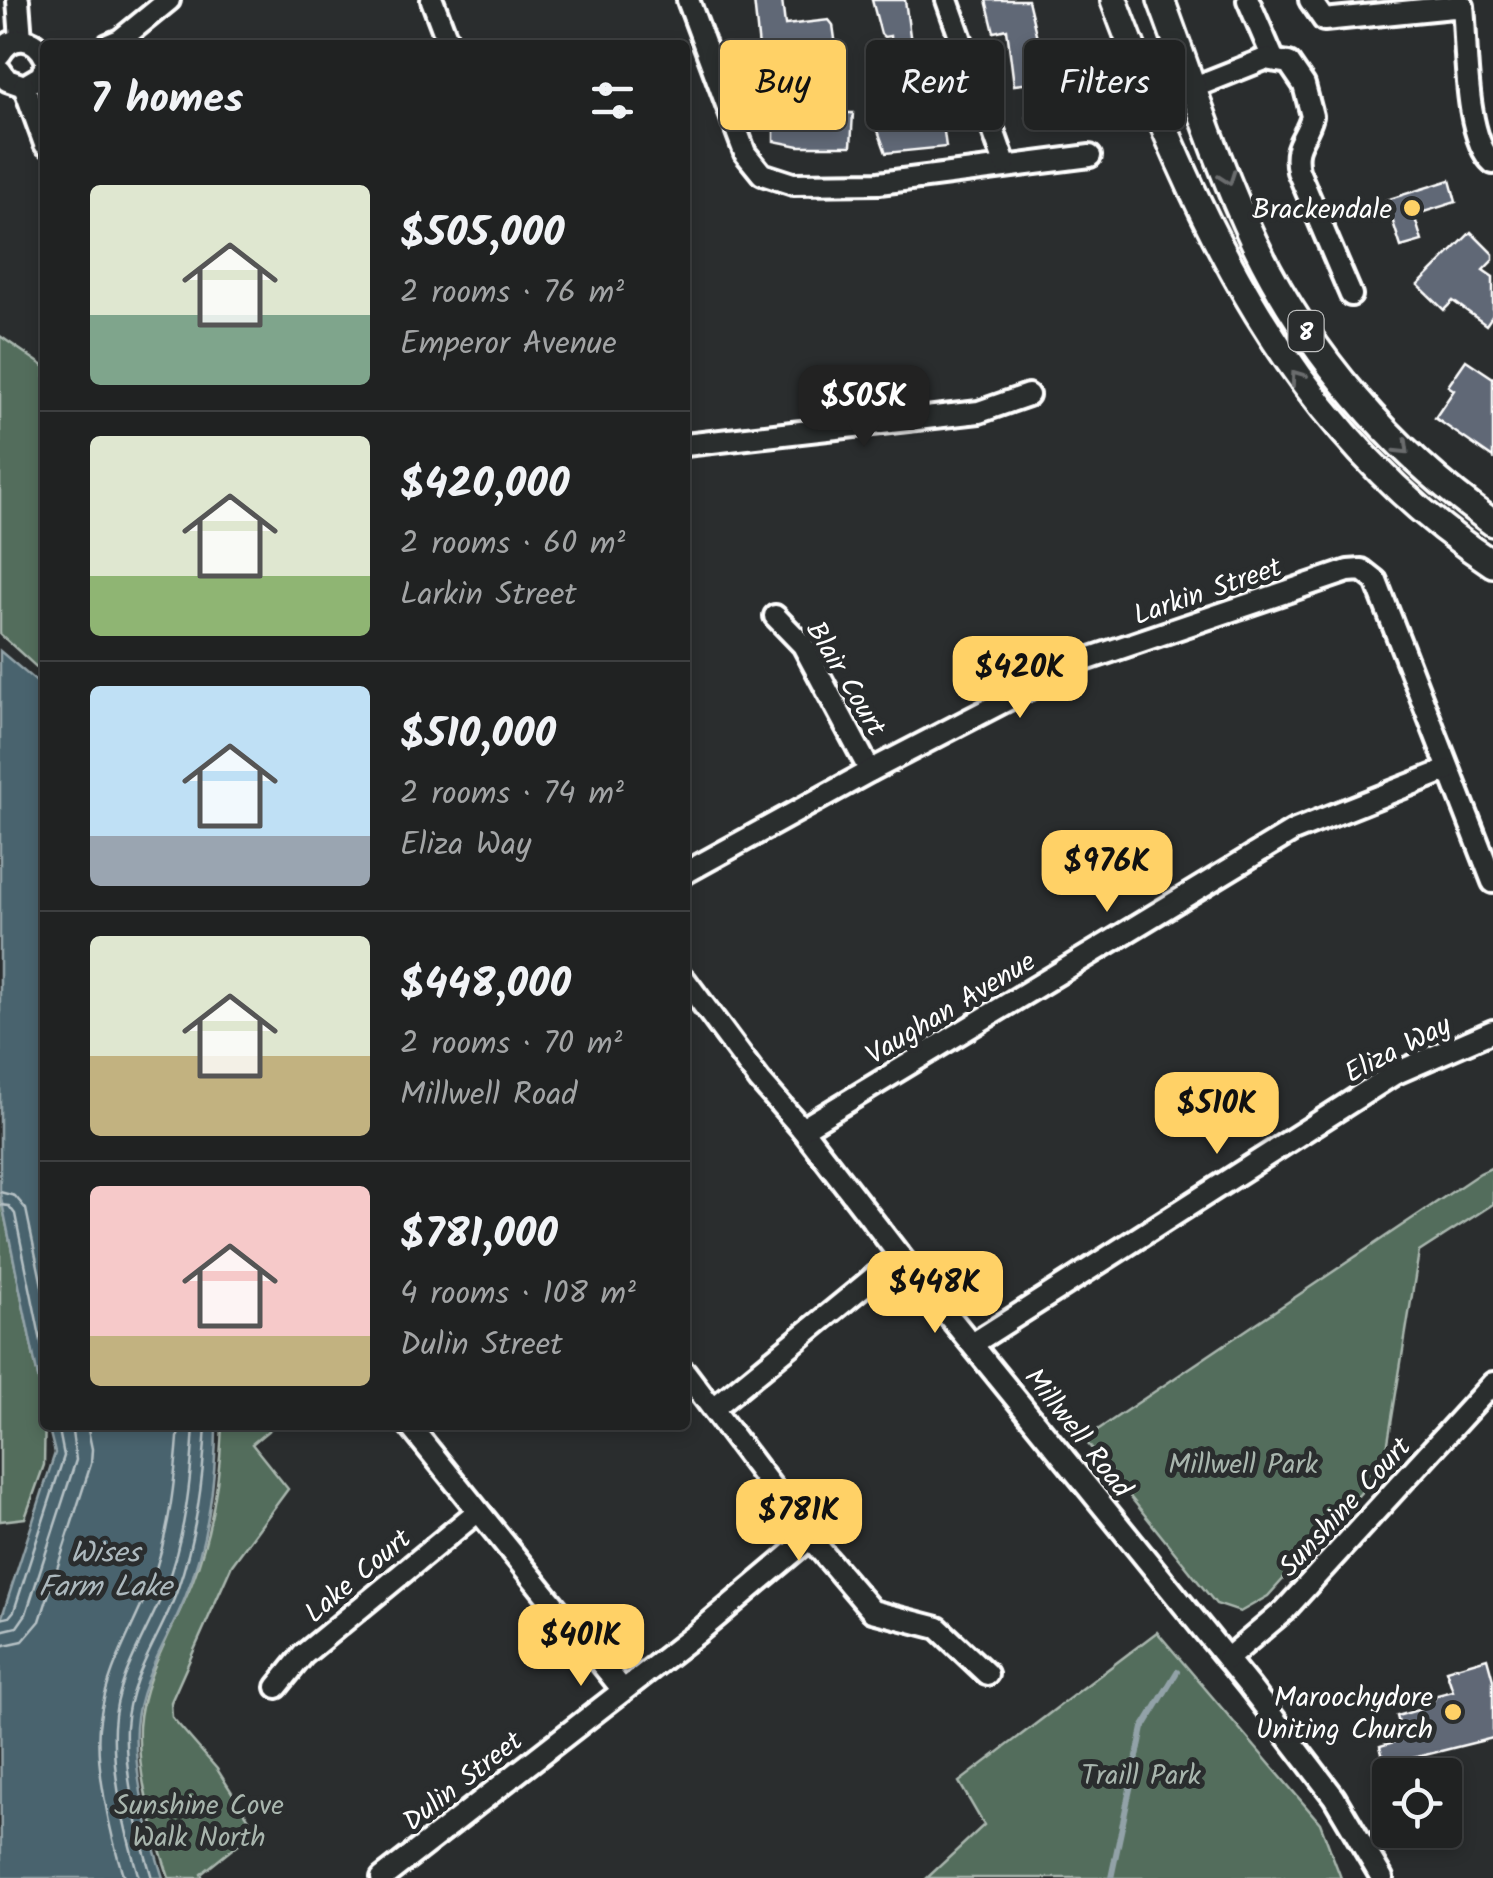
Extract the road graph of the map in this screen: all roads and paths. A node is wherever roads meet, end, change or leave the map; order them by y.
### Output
1 (18, 0) edge
2 (169, 0) edge
3 (432, 0) edge
4 (688, 0) edge
5 (946, 0) edge
6 (1114, 0) edge
7 (1161, 0) edge
8 (1248, 0) edge
9 (1310, 0) edge
10 (21, 38) junction
11 (120, 40) edge
12 (446, 40) edge
13 (1130, 40) edge
14 (40, 50) edge
15 (0, 54) edge
16 (1274, 58) junction
17 (0, 70) edge
18 (40, 77) edge
19 (24, 86) junction
20 (1194, 87) junction
21 (1185, 91) edge
22 (40, 130) edge
23 (1166, 130) edge
24 (1090, 156) dead end
25 (1493, 163) edge
26 (1005, 164) junction
27 (1351, 295) dead end
28 (1028, 395) dead end
29 (690, 444) edge
30 (1493, 524) edge
31 (1493, 564) edge
32 (775, 616) dead end
33 (1447, 770) junction
34 (870, 771) junction
35 (690, 870) edge
36 (1493, 882) edge
37 (690, 987) edge
38 (1493, 1031) edge
39 (802, 1129) junction
40 (900, 1256) junction
41 (974, 1344) junction
42 (690, 1378) edge
43 (1493, 1383) edge
44 (714, 1408) junction
45 (413, 1430) edge
46 (477, 1512) junction
47 (810, 1538) junction
48 (1227, 1659) junction
49 (987, 1674) dead end
50 (277, 1687) dead end
51 (622, 1689) junction
52 (382, 1878) edge
53 (1382, 1878) edge

1 - 10 street
2 - 11 street
3 - 12 street
4 - 26 street
5 - 26 street
6 - 13 main road, 8
7 - 20 main road, 8
8 - 16 street
9 - 25 street
10 - 14 street
10 - 15 street
16 - 20 street
16 - 27 street
17 - 19 street
18 - 19 street
19 - 22 street
20 - 21 street
20 -> 30 main road, 8
31 -> 23 main road, 8
24 - 26 street
28 - 29 street
32 - 34 street, Blair Court
33 - 34 street, Larkin Street
33 - 36 street
33 - 39 street, Vaughan Avenue
34 - 35 street, Larkin Street
37 - 39 street, Millwell Road
38 - 41 street, Eliza Way
39 - 40 street, Millwell Road
40 - 41 street, Millwell Road
40 - 44 street
41 - 48 street, Millwell Road
42 - 44 street
43 - 48 street, Sunshine Court
44 - 47 street
45 - 46 street
46 - 50 street, Lake Court
46 - 51 street
47 - 49 street
47 - 51 street, Dulin Street
48 - 53 street, Millwell Road
51 - 52 street, Dulin Street

